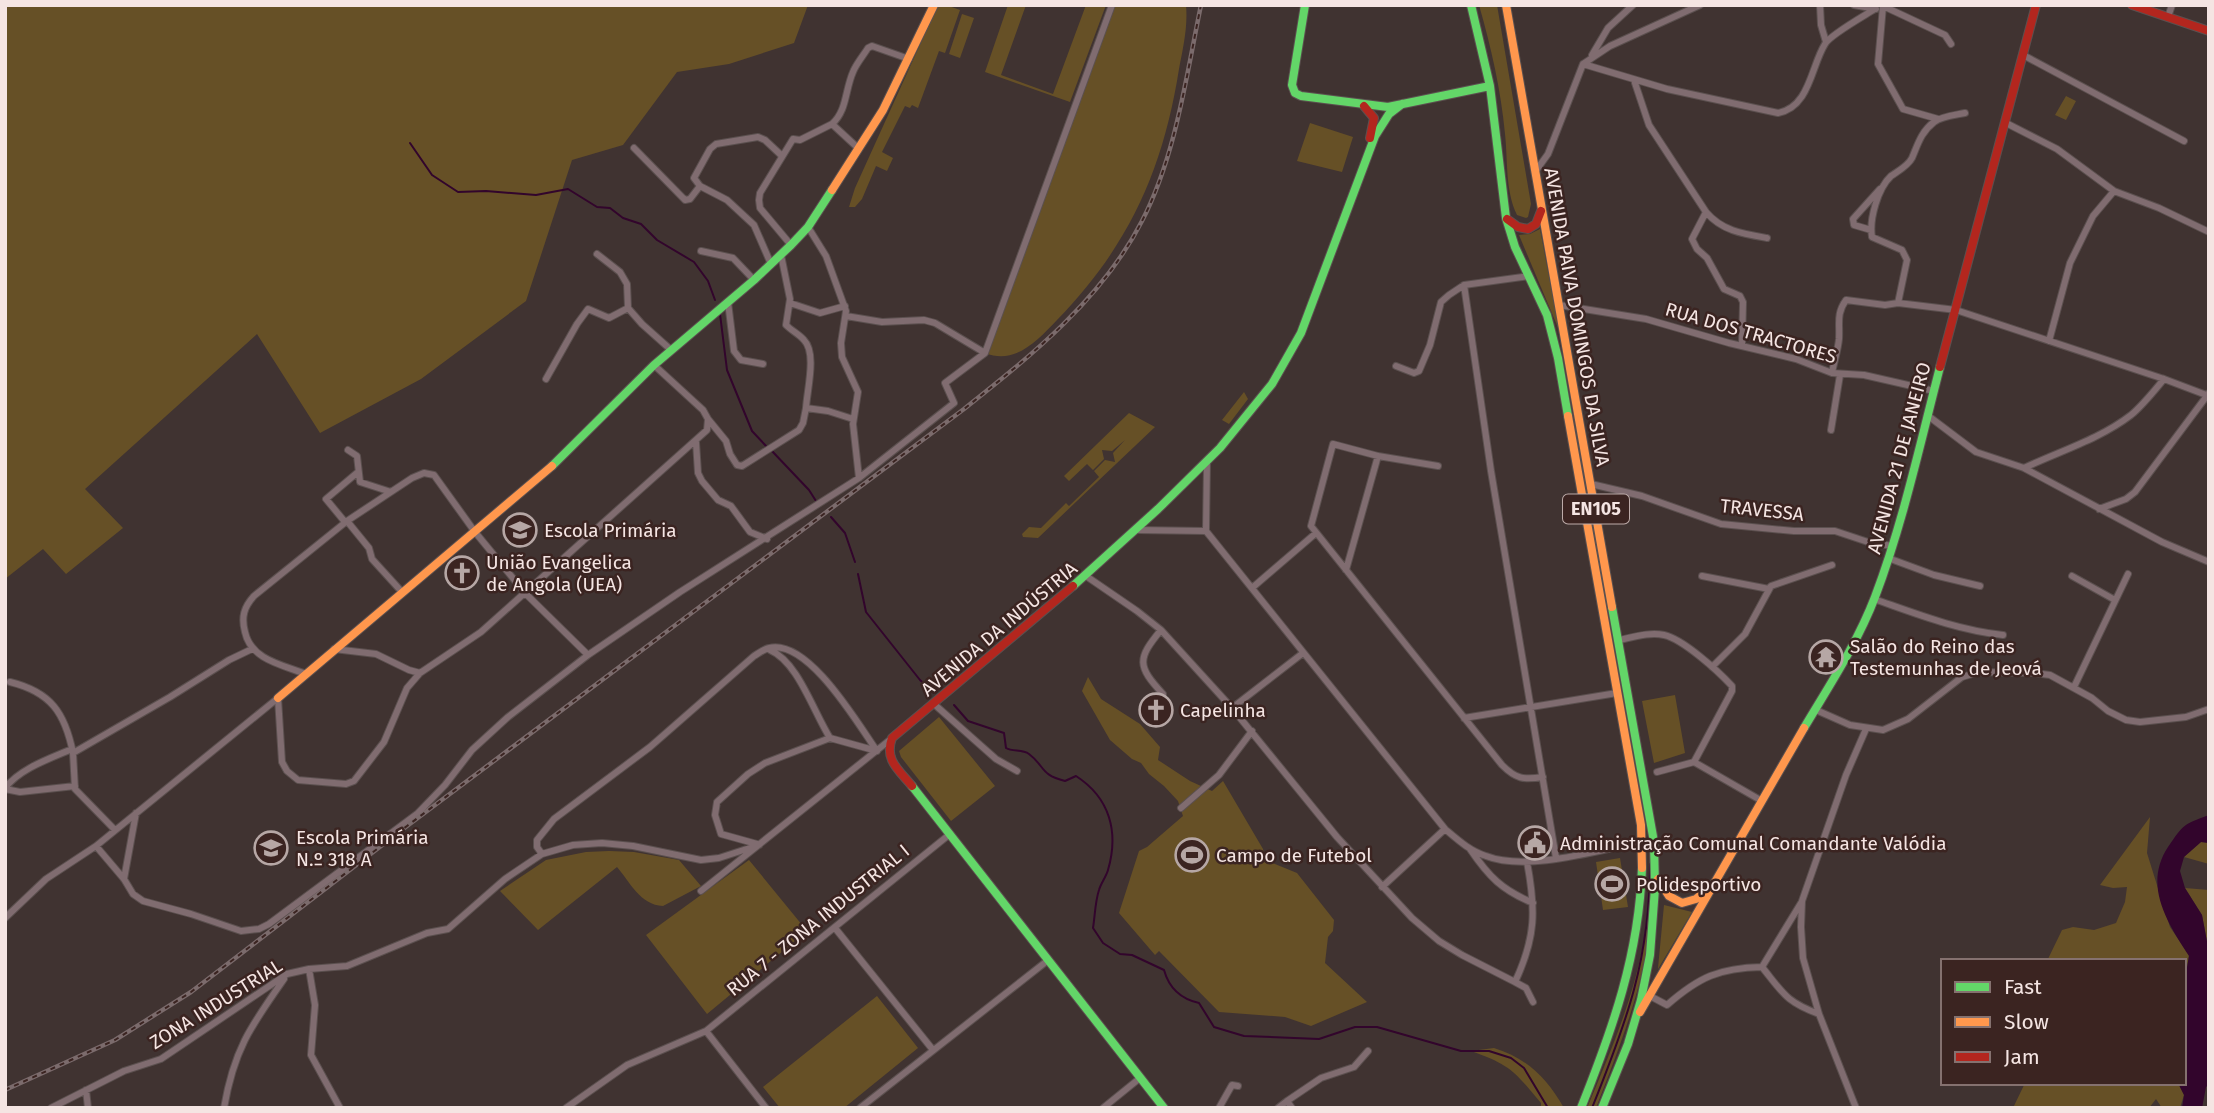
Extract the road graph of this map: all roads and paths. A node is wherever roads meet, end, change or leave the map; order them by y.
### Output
1 (934, 5) edge
2 (1112, 5) edge
3 (1305, 5) edge
4 (1471, 5) edge
5 (1506, 5) edge
6 (1633, 5) edge
7 (1700, 5) edge
8 (1820, 5) edge
9 (1854, 5) edge
10 (2036, 5) edge
11 (2132, 5) edge
12 (2172, 5) edge
13 (1884, 6) edge
14 (1875, 9) junction
15 (2168, 17) junction
16 (2209, 31) edge
17 (1826, 42) junction
18 (1951, 44) dead end
19 (2023, 55) junction
20 (1591, 57) junction
21 (909, 59) junction
22 (1583, 64) junction
23 (1634, 80) junction
24 (1490, 86) junction
25 (1362, 104) junction
26 (1402, 104) junction
27 (1965, 113) dead end
28 (1938, 119) junction
29 (2006, 123) junction
30 (832, 124) junction
31 (2184, 141) dead end
32 (634, 148) dead end
33 (858, 148) junction
34 (1366, 154) junction
35 (781, 155) junction
36 (1534, 174) junction
37 (700, 186) junction
38 (1882, 186) junction
39 (2114, 191) junction
40 (1542, 208) junction
41 (1706, 212) junction
42 (1506, 218) junction
43 (808, 227) junction
44 (1871, 230) junction
45 (2209, 232) edge
46 (1767, 238) dead end
47 (791, 245) junction
48 (701, 251) dead end
49 (597, 254) dead end
50 (781, 255) junction
51 (771, 264) junction
52 (1529, 276) junction
53 (754, 280) junction
54 (1464, 285) junction
55 (728, 302) junction
56 (790, 303) junction
57 (1898, 303) junction
58 (1559, 305) junction
59 (845, 306) junction
60 (628, 308) junction
61 (1956, 310) junction
62 (846, 316) junction
63 (2049, 341) junction
64 (1742, 346) junction
65 (670, 349) junction
66 (985, 352) junction
67 (763, 364) dead end
68 (654, 365) junction
69 (1396, 366) dead end
70 (1836, 374) junction
71 (546, 379) dead end
72 (2164, 379) junction
73 (1934, 391) junction
74 (2208, 395) edge
75 (806, 408) junction
76 (1927, 415) junction
77 (708, 419) junction
78 (853, 419) junction
79 (1831, 430) dead end
80 (696, 442) junction
81 (348, 450) dead end
82 (1378, 456) junction
83 (1207, 462) junction
84 (1438, 466) dead end
85 (2024, 468) junction
86 (358, 472) junction
87 (859, 478) junction
88 (1591, 484) junction
89 (391, 492) junction
90 (2099, 509) junction
91 (346, 522) junction
92 (1136, 530) junction
93 (1206, 531) junction
94 (475, 532) junction
95 (1316, 533) junction
96 (767, 539) junction
97 (1892, 546) junction
98 (1888, 558) junction
99 (2209, 562) edge
100 (1832, 565) dead end
101 (1346, 570) junction
102 (2128, 574) dead end
103 (1086, 576) junction
104 (1702, 576) dead end
105 (2072, 576) dead end
106 (1980, 586) dead end
107 (1252, 588) junction
108 (1769, 589) junction
109 (402, 592) junction
110 (526, 594) junction
111 (1874, 599) junction
112 (2115, 600) junction
113 (1161, 631) junction
114 (2003, 635) dead end
115 (1619, 640) junction
116 (252, 649) junction
117 (334, 649) junction
118 (767, 649) junction
119 (1303, 653) junction
120 (588, 655) junction
121 (1712, 667) junction
122 (420, 673) junction
123 (306, 674) junction
124 (10, 682) dead end
125 (2074, 687) junction
126 (1617, 693) junction
127 (278, 698) junction
128 (934, 704) junction
129 (1531, 707) junction
130 (1233, 708) junction
131 (2209, 709) edge
132 (1816, 710) junction
133 (1166, 716) dead end
134 (1464, 718) junction
135 (1866, 729) junction
136 (1252, 731) junction
137 (830, 738) junction
138 (892, 738) junction
139 (73, 751) junction
140 (877, 751) junction
141 (1694, 762) junction
142 (1017, 771) dead end
143 (1657, 772) dead end
144 (1543, 776) junction
145 (75, 786) junction
146 (5, 788) edge
147 (1762, 801) junction
148 (1181, 808) dead end
149 (136, 813) junction
150 (1445, 829) junction
151 (115, 830) junction
152 (950, 834) junction
153 (1642, 842) junction
154 (759, 845) junction
155 (96, 846) junction
156 (1470, 849) junction
157 (542, 854) junction
158 (1556, 858) junction
159 (1527, 862) junction
160 (1656, 874) junction
161 (124, 879) junction
162 (1710, 886) junction
163 (1382, 887) junction
164 (701, 891) dead end
165 (1802, 901) junction
166 (1533, 903) junction
167 (5, 918) edge
168 (835, 928) junction
169 (1047, 961) junction
170 (1762, 967) junction
171 (309, 969) junction
172 (287, 974) junction
173 (1515, 982) junction
174 (1650, 996) junction
175 (1534, 1002) dead end
176 (1819, 1014) junction
177 (1635, 1021) junction
178 (706, 1031) junction
179 (933, 1050) junction
180 (1368, 1051) dead end
181 (1140, 1078) junction
182 (1238, 1086) dead end
183 (86, 1090) junction
184 (1287, 1101) junction
185 (51, 1108) edge
186 (88, 1108) edge
187 (225, 1108) edge
188 (340, 1108) edge
189 (566, 1108) edge
190 (766, 1108) edge
191 (860, 1108) edge
192 (1103, 1108) edge
193 (1164, 1108) edge
194 (1220, 1108) edge
195 (1278, 1108) edge
196 (1292, 1108) edge
197 (1581, 1108) edge
198 (1602, 1108) edge
199 (1856, 1108) edge

1 - 21 main road
2 - 66 street
3 - 25 main road
4 - 24 main road, AVENIDA PAIVA DOMINGOS DA SILVA / EN105
5 - 36 main road, AVENIDA PAIVA DOMINGOS DA SILVA / EN105
6 - 20 street
7 - 20 street
8 - 17 street
9 - 14 street
10 - 19 main road, AVENIDA 21 DE JANEIRO
11 - 15 main road
12 - 15 street
13 - 14 street
13 - 18 street
13 - 28 street
14 - 17 street
15 - 16 main road
17 - 23 street
19 - 29 main road, AVENIDA 21 DE JANEIRO
19 - 31 street
20 - 22 street
21 - 30 street
21 - 33 main road
22 - 23 street
22 - 36 street
23 - 41 street
24 - 26 main road
24 - 42 main road, AVENIDA PAIVA DOMINGOS DA SILVA / EN105
25 - 26 main road
25 - 34 main road, AVENIDA DA INDÚSTRIA
26 - 34 main road, AVENIDA DA INDÚSTRIA
27 - 28 street
28 - 38 street
29 - 39 street
29 - 61 main road, AVENIDA 21 DE JANEIRO
30 - 33 street
30 - 35 street
32 - 37 street
33 - 43 main road
34 - 83 main road, AVENIDA DA INDÚSTRIA
35 - 37 street
35 - 47 street
36 - 40 main road, AVENIDA PAIVA DOMINGOS DA SILVA / EN105
37 - 51 street
38 - 44 street
38 - 44 street
39 - 45 street
39 - 63 street
40 - 42 main road
40 - 58 main road, AVENIDA PAIVA DOMINGOS DA SILVA / EN105
41 - 46 street
41 - 64 street
42 - 52 main road, AVENIDA PAIVA DOMINGOS DA SILVA / EN105
43 - 47 main road
43 - 59 street
44 - 57 street
47 - 50 main road
48 - 53 street
49 - 60 street
50 - 51 main road
50 - 56 street
51 - 53 main road
52 - 54 street
52 - 126 main road, AVENIDA PAIVA DOMINGOS DA SILVA / EN105
53 - 55 main road
54 - 69 street
54 - 129 street
55 - 65 main road
55 - 67 street
56 - 59 street
56 - 75 street
57 - 61 street
57 - 70 street
58 - 64 street, RUA DOS TRACTORES
58 - 88 main road, AVENIDA PAIVA DOMINGOS DA SILVA / EN105
59 - 62 street
60 - 65 street
60 - 71 street
61 - 63 street
61 - 73 main road, AVENIDA 21 DE JANEIRO
62 - 66 street
62 - 78 street
63 - 72 street
64 - 70 street, RUA DOS TRACTORES
65 - 68 main road
66 - 87 street
68 - 77 street
68 - 94 main road
70 - 73 street, RUA DOS TRACTORES
70 - 79 street
72 - 74 street
72 - 85 street
73 - 76 main road, AVENIDA 21 DE JANEIRO
74 - 90 street
75 - 77 street
75 - 78 street
76 - 85 street
76 - 97 main road, AVENIDA 21 DE JANEIRO
77 - 80 street
78 - 87 street
80 - 96 street
80 - 110 street
81 - 86 street
82 - 84 street
82 - 95 street
82 - 101 street
83 - 92 main road, AVENIDA DA INDÚSTRIA
83 - 93 street
85 - 90 street
86 - 89 street
86 - 91 street
87 - 96 street
88 - 97 street, TRAVESSA
88 - 115 main road, AVENIDA PAIVA DOMINGOS DA SILVA / EN105
89 - 91 street
89 - 94 street
90 - 99 street
91 - 109 street
91 - 116 street
92 - 93 street
92 - 103 main road, AVENIDA DA INDÚSTRIA
93 - 107 street
94 - 109 main road
94 - 110 street
95 - 101 street
95 - 107 street
96 - 120 street
97 - 98 main road, AVENIDA 21 DE JANEIRO
98 - 106 street
98 - 111 main road, AVENIDA 21 DE JANEIRO
100 - 108 street
101 - 134 street
102 - 112 street
103 - 113 street
103 - 128 main road, AVENIDA DA INDÚSTRIA
104 - 108 street
105 - 112 street
107 - 119 street
108 - 121 street
109 - 117 main road
110 - 120 street
110 - 122 street
111 - 114 street
111 - 132 main road, AVENIDA 21 DE JANEIRO
112 - 125 street
113 - 130 street
113 - 133 street
115 - 121 street
115 - 160 main road, AVENIDA PAIVA DOMINGOS DA SILVA / EN105
116 - 123 street
116 - 139 street
117 - 122 street
117 - 123 main road
118 - 137 street
118 - 140 street
118 - 157 street
119 - 130 street
119 - 150 street
120 - 161 street
121 - 141 street
122 - 127 street
123 - 127 main road
124 - 139 street
125 - 131 street
125 - 135 street
126 - 129 street
126 - 153 main road, AVENIDA PAIVA DOMINGOS DA SILVA / EN105
127 - 149 street
128 - 138 main road, AVENIDA DA INDÚSTRIA
128 - 142 street
129 - 134 street
129 - 144 street
130 - 136 street
132 - 135 street
132 - 147 main road, AVENIDA 21 DE JANEIRO
134 - 144 street
135 - 165 street
136 - 148 street
136 - 163 street
137 - 140 street
137 - 154 street
138 - 140 street
138 - 152 main road
139 - 145 street
139 - 146 street
140 - 154 street
141 - 143 street
141 - 147 street
144 - 158 street
145 - 146 street
145 - 151 street
147 - 162 main road, AVENIDA 21 DE JANEIRO
149 - 151 street
149 - 161 street
150 - 156 street
150 - 163 street
151 - 155 street
152 - 168 street, RUA 7 - ZONA INDUSTRIAL I
152 - 169 main road
153 - 158 street
153 - 197 main road, EN105
154 - 157 street
154 - 164 street
155 - 161 street
155 - 167 street
156 - 159 street
156 - 166 street
157 - 171 street, ZONA INDUSTRIAL
158 - 159 street
159 - 166 street
160 - 162 main road
160 - 177 main road, EN105
162 - 174 main road, AVENIDA 21 DE JANEIRO
163 - 173 street
165 - 170 street
165 - 176 street
166 - 173 street
168 - 178 street, RUA 7 - ZONA INDUSTRIAL I
168 - 179 street
169 - 179 street
169 - 181 main road
170 - 174 street
170 - 176 street
171 - 172 street, ZONA INDUSTRIAL
171 - 188 street
172 - 183 street, ZONA INDUSTRIAL
172 - 187 street
173 - 175 street
174 - 177 main road, AVENIDA 21 DE JANEIRO
176 - 199 street
177 - 198 main road, EN105
178 - 189 street, RUA 7 - ZONA INDUSTRIAL I
178 - 190 street
179 - 191 street
180 - 184 street
181 - 192 street
181 - 193 main road
182 - 194 street
183 - 185 street, ZONA INDUSTRIAL
183 - 186 street
184 - 195 street
184 - 196 street

